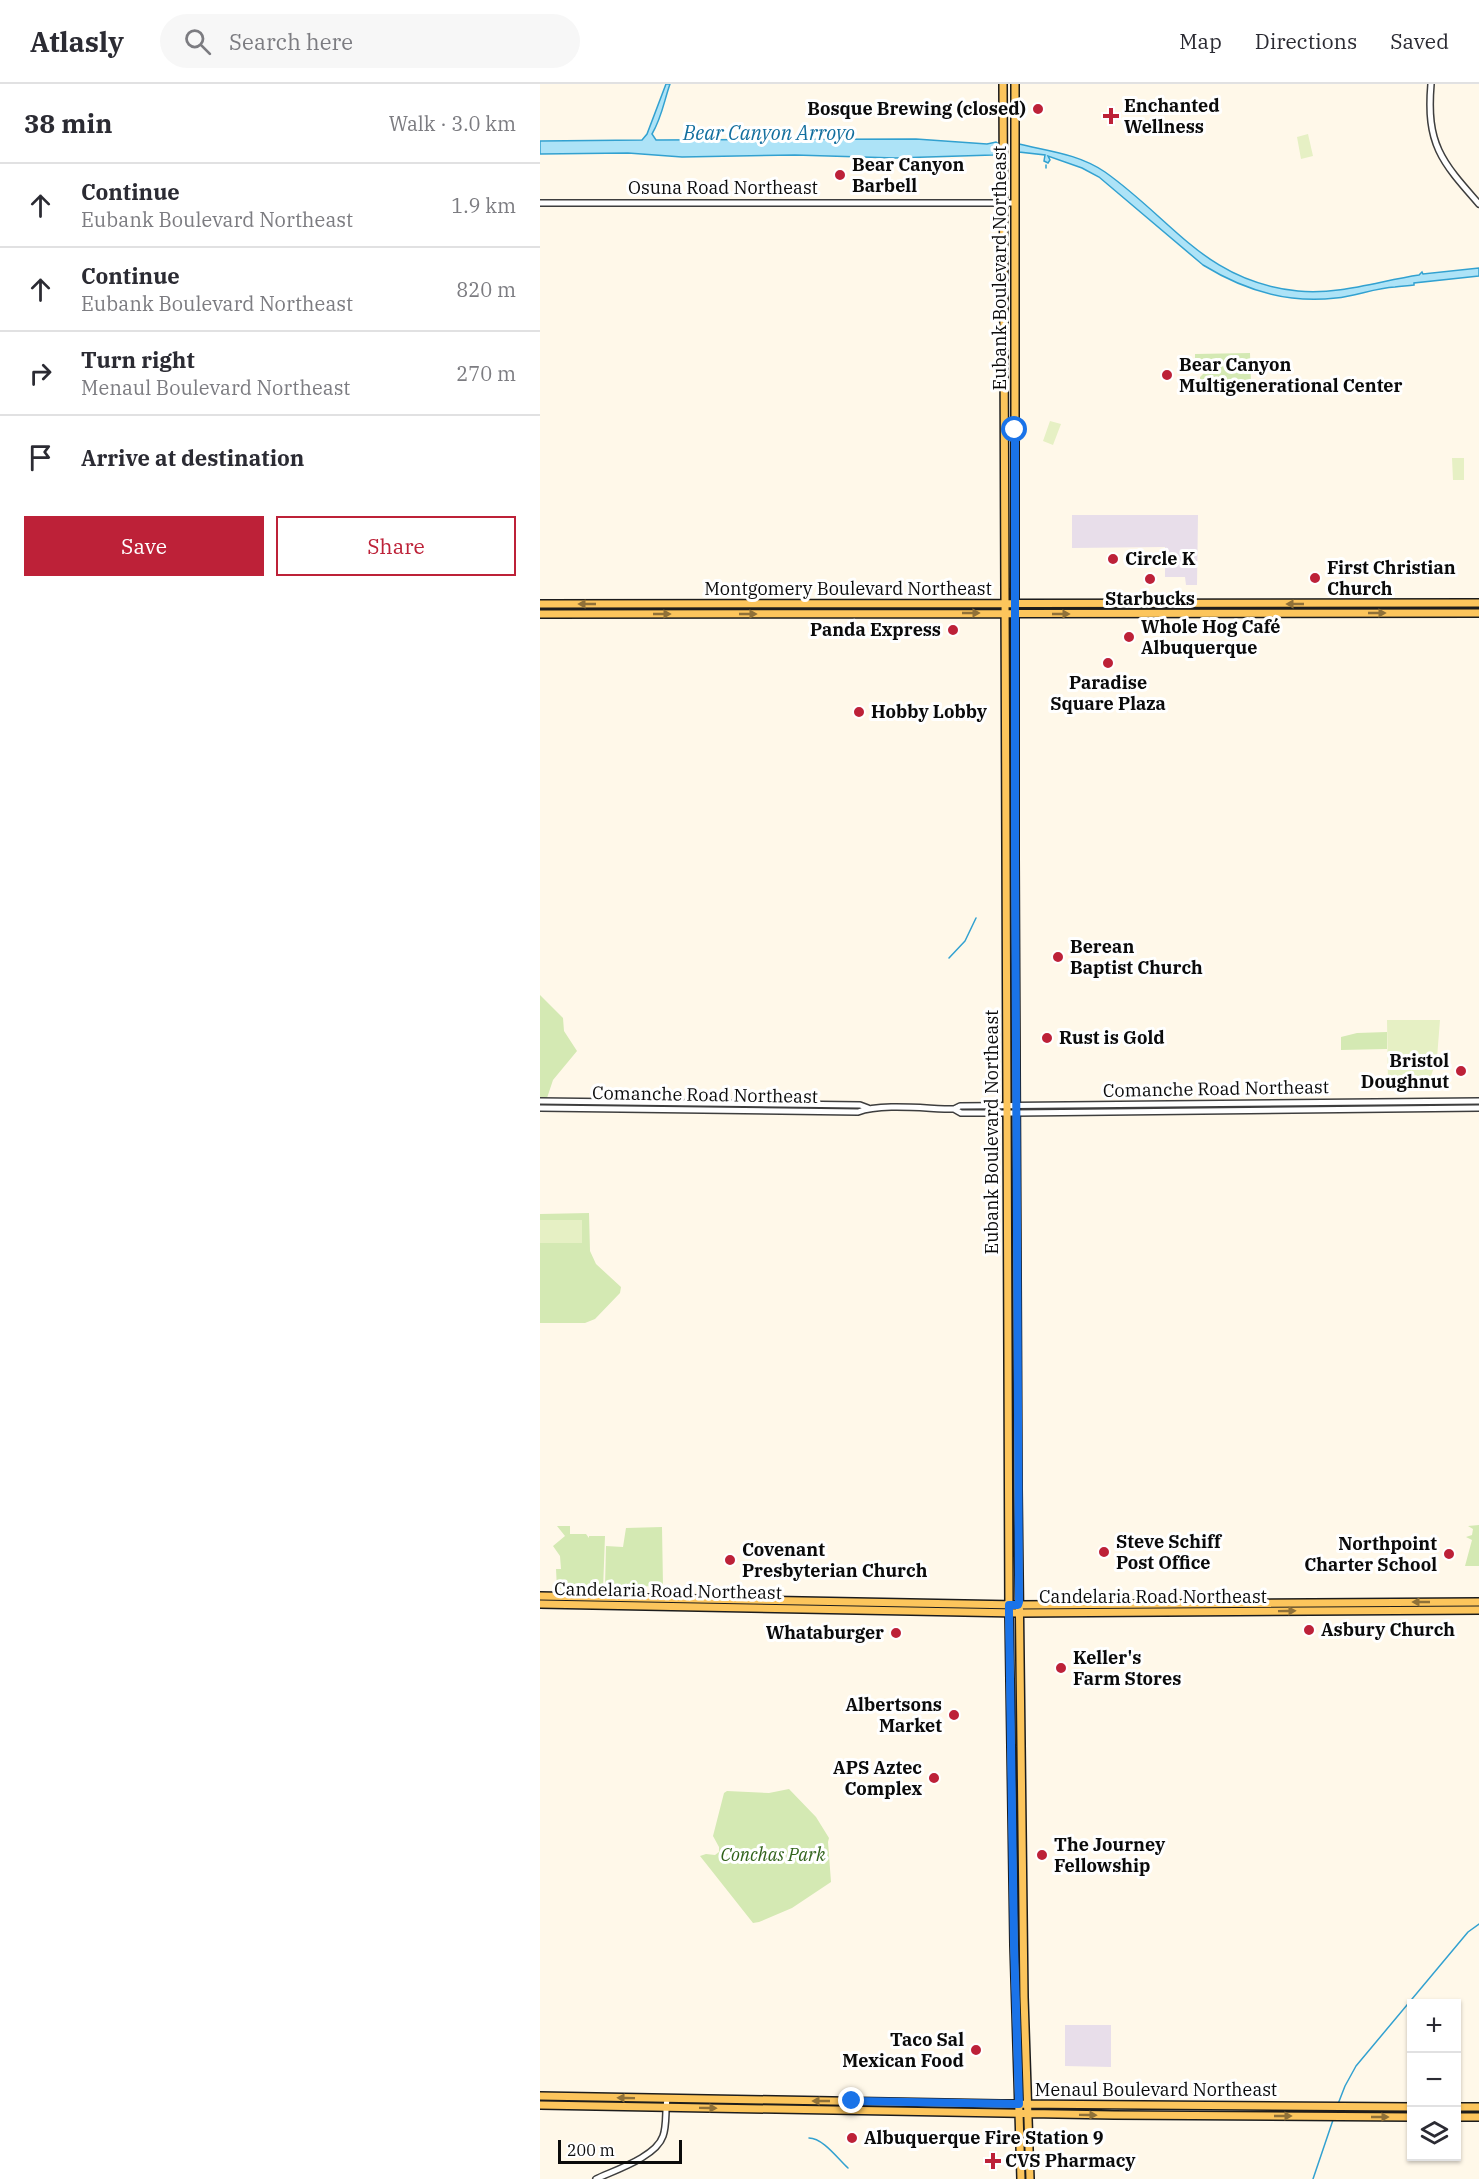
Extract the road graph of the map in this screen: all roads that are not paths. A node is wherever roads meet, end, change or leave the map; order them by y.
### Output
1 (1003, 84) edge
2 (1015, 84) edge
3 (1431, 84) edge
4 (1003, 203) junction
5 (1015, 203) junction
6 (540, 204) edge
7 (1479, 204) edge
8 (1479, 603) edge
9 (540, 604) edge
10 (941, 604) junction
11 (1004, 605) junction
12 (1015, 605) junction
13 (1479, 613) edge
14 (540, 614) edge
15 (911, 614) junction
16 (1004, 614) junction
17 (1014, 614) junction
18 (540, 1101) edge
19 (1479, 1101) edge
20 (552, 1105) junction
21 (540, 1108) edge
22 (1479, 1108) edge
23 (1006, 1109) junction
24 (1016, 1110) junction
25 (540, 1596) edge
26 (1479, 1602) edge
27 (540, 1604) edge
28 (1009, 1609) junction
29 (1019, 1609) junction
30 (1479, 1610) edge
31 (540, 2096) edge
32 (666, 2103) junction
33 (937, 2103) junction
34 (956, 2103) junction
35 (1019, 2104) junction
36 (1029, 2104) junction
37 (540, 2105) edge
38 (1407, 2107) edge
39 (1461, 2107) edge
40 (1479, 2107) edge
41 (905, 2111) junction
42 (955, 2112) junction
43 (1019, 2114) junction
44 (1029, 2114) junction
45 (1407, 2117) edge
46 (1461, 2117) edge
47 (1479, 2117) edge
48 (1020, 2176) edge
49 (1030, 2176) edge
50 (597, 2179) edge

1 - 4 main road, Eubank Boulevard Northeast
2 - 5 main road, Eubank Boulevard Northeast
3 - 7 street
4 - 5 street, Osuna Road Northeast
4 - 6 street, Osuna Road Northeast
4 - 11 main road, Eubank Boulevard Northeast
5 - 12 main road, Eubank Boulevard Northeast
8 -> 12 main road, Montgomery Boulevard Northeast
10 -> 9 main road, Montgomery Boulevard Northeast
10 - 11 main road, Montgomery Boulevard Northeast
10 - 15 main road
11 - 12 main road, Montgomery Boulevard Northeast
11 - 16 main road, Eubank Boulevard Northeast
12 - 17 main road, Eubank Boulevard Northeast
17 -> 13 main road, Montgomery Boulevard Northeast
14 -> 15 main road, Montgomery Boulevard Northeast
15 -> 16 main road, Montgomery Boulevard Northeast
16 - 17 main road, Montgomery Boulevard Northeast
16 - 23 main road, Eubank Boulevard Northeast
17 - 24 main road, Eubank Boulevard Northeast
18 - 20 street, Comanche Road Northeast
19 - 24 street, Comanche Road Northeast
20 - 21 street, Comanche Road Northeast
20 - 23 street, Comanche Road Northeast
22 - 24 street, Comanche Road Northeast
23 - 24 street, Comanche Road Northeast
23 - 28 main road, Eubank Boulevard Northeast
24 - 29 main road, Eubank Boulevard Northeast
25 - 28 main road, Candelaria Road Northeast
26 -> 29 main road, Candelaria Road Northeast
27 - 28 main road, Candelaria Road Northeast
28 - 29 main road, Candelaria Road Northeast
28 - 35 main road, Eubank Boulevard Northeast
29 -> 30 main road, Candelaria Road Northeast
29 - 36 main road, Eubank Boulevard Northeast
32 -> 31 main road, Menaul Boulevard Northeast
33 -> 32 main road, Menaul Boulevard Northeast
32 - 37 main road, Menaul Boulevard Northeast
32 -> 41 main road, Menaul Boulevard Northeast
32 - 50 street
33 - 34 main road, Menaul Boulevard Northeast
33 - 41 main road
34 - 35 main road, Menaul Boulevard Northeast
34 - 42 main road
35 - 36 main road, Menaul Boulevard Northeast
35 - 43 main road, Eubank Boulevard Northeast
36 - 38 main road, Menaul Boulevard Northeast
36 - 44 main road, Eubank Boulevard Northeast
39 - 40 main road
41 - 42 main road, Menaul Boulevard Northeast
42 - 43 main road, Menaul Boulevard Northeast
43 - 44 main road, Menaul Boulevard Northeast
43 - 48 main road, Eubank Boulevard Northeast
44 -> 45 main road, Menaul Boulevard Northeast
44 - 49 main road, Eubank Boulevard Northeast
46 - 47 main road
48 - 49 main road

